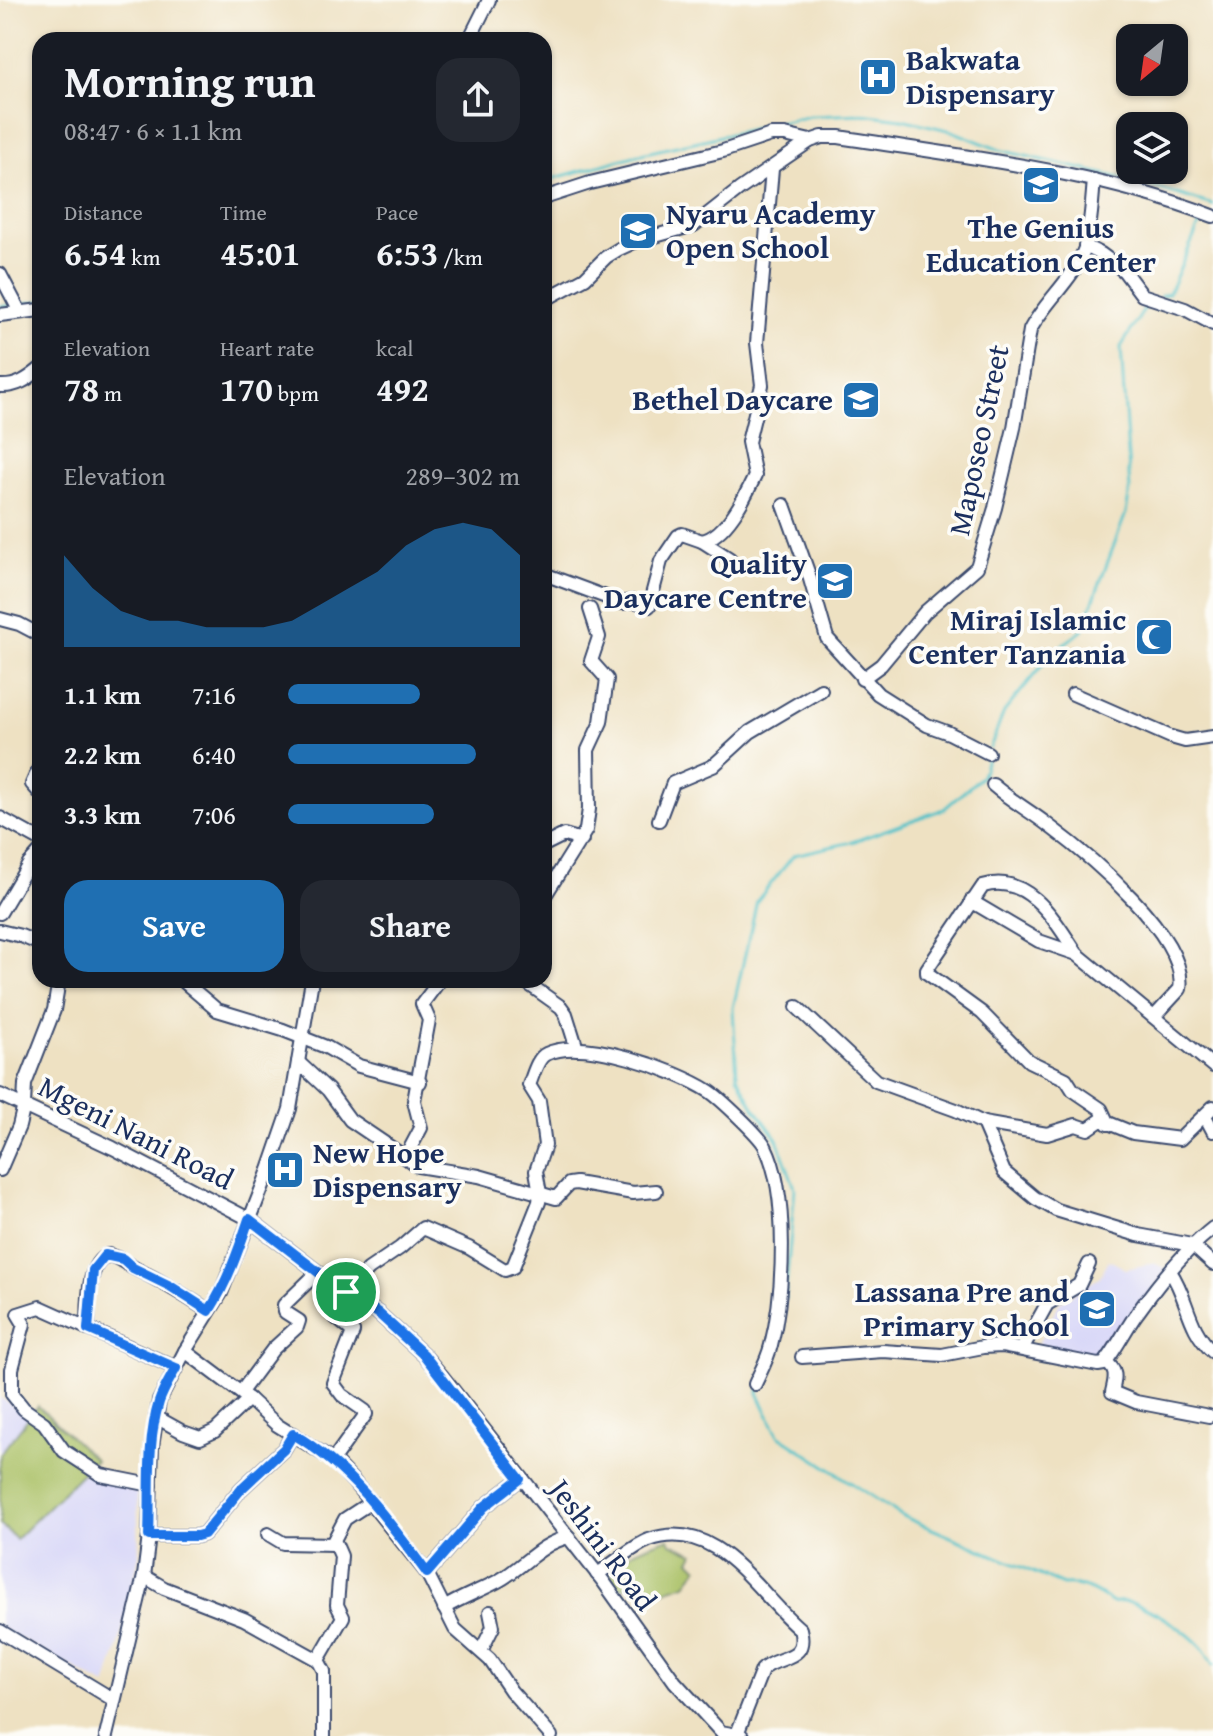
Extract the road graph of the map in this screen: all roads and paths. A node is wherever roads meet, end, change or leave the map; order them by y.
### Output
1 (489, 0) edge
2 (473, 32) edge
3 (810, 141) junction
4 (772, 169) junction
5 (1094, 180) junction
6 (552, 195) edge
7 (1213, 216) edge
8 (1085, 246) junction
9 (0, 274) edge
10 (552, 296) edge
11 (32, 311) edge
12 (20, 312) junction
13 (0, 315) edge
14 (1213, 324) edge
15 (32, 375) edge
16 (0, 386) edge
17 (784, 505) dead end
18 (702, 541) junction
19 (730, 559) dead end
20 (552, 577) edge
21 (590, 609) dead end
22 (0, 619) edge
23 (32, 631) edge
24 (862, 679) junction
25 (821, 690) dead end
26 (1073, 694) dead end
27 (1213, 737) edge
28 (988, 753) dead end
29 (993, 785) dead end
30 (0, 818) edge
31 (659, 820) dead end
32 (32, 836) edge
33 (582, 840) junction
34 (552, 841) edge
35 (32, 861) edge
36 (552, 885) edge
37 (971, 901) junction
38 (0, 913) edge
39 (0, 931) edge
40 (32, 941) edge
41 (1077, 954) junction
42 (58, 988) edge
43 (191, 988) edge
44 (311, 988) edge
45 (434, 988) edge
46 (534, 988) edge
47 (797, 1007) dead end
48 (1154, 1017) junction
49 (302, 1038) junction
50 (577, 1049) junction
51 (298, 1062) junction
52 (1213, 1066) edge
53 (420, 1082) junction
54 (0, 1095) edge
55 (24, 1105) junction
56 (1209, 1111) edge
57 (983, 1123) junction
58 (1108, 1124) junction
59 (1213, 1131) edge
60 (405, 1158) junction
61 (0, 1170) edge
62 (656, 1191) dead end
63 (540, 1193) junction
64 (249, 1219) junction
65 (1213, 1228) edge
66 (1192, 1245) junction
67 (1089, 1264) dead end
68 (1213, 1264) edge
69 (1170, 1271) junction
70 (318, 1272) junction
71 (346, 1292) junction
72 (209, 1311) junction
73 (88, 1329) junction
74 (1022, 1349) junction
75 (185, 1351) junction
76 (1213, 1352) edge
77 (802, 1357) dead end
78 (1106, 1362) junction
79 (176, 1368) junction
80 (755, 1384) dead end
81 (245, 1395) junction
82 (1209, 1416) dead end
83 (156, 1417) junction
84 (293, 1434) junction
85 (333, 1460) junction
86 (520, 1479) junction
87 (151, 1485) junction
88 (371, 1502) junction
89 (268, 1534) dead end
90 (149, 1536) junction
91 (569, 1537) junction
92 (335, 1544) junction
93 (427, 1573) junction
94 (597, 1574) junction
95 (144, 1576) junction
96 (444, 1608) junction
97 (490, 1612) dead end
98 (0, 1631) edge
99 (481, 1651) junction
100 (318, 1660) junction
101 (114, 1700) junction
102 (721, 1734) edge
103 (740, 1735) edge
104 (106, 1736) edge
105 (324, 1736) edge
106 (551, 1736) edge

1 - 2 street
3 - 4 street
3 - 5 street
3 - 6 street
4 - 10 street
4 - 18 street
5 - 7 street
5 - 8 street, Maposeo Street
8 - 14 street
8 - 24 street, Maposeo Street
9 - 12 street
11 - 12 street
12 - 13 street
15 - 16 street
17 - 24 street
18 - 19 street
18 - 20 street
21 - 33 street
22 - 23 street
24 - 28 street
25 - 31 street
26 - 27 street
29 - 48 street
30 - 32 street
33 - 34 street
33 - 36 street
35 - 38 street
37 - 41 street
37 - 41 street
37 - 58 street
39 - 40 street
41 - 48 street
42 - 55 street
43 - 49 street
44 - 49 street
45 - 53 street
46 - 50 street
47 - 57 street
48 - 52 street
49 - 51 street
49 - 53 street
50 - 63 street
50 - 80 street
51 - 60 street
51 - 64 street
53 - 60 street
54 - 55 street, Mgeni Nani Road
55 - 61 street
55 - 64 street, Mgeni Nani Road
56 - 58 street
56 - 59 street
57 - 58 street
57 - 66 street
60 - 63 street
62 - 63 street
63 - 71 street
64 - 70 street, Jeshini Road
64 - 72 street
65 - 66 street
66 - 68 street
66 - 69 street
67 - 74 street
69 - 76 street
69 - 78 street
70 - 71 street, Jeshini Road
70 - 81 street
71 - 85 street
71 - 86 street, Jeshini Road
72 - 73 street
72 - 75 street
73 - 79 street
73 - 87 street
74 - 77 street
74 - 78 street
75 - 79 street
75 - 81 street
78 - 82 street
79 - 83 street
81 - 83 street
81 - 84 street
83 - 87 street
84 - 85 street
84 - 90 street
85 - 88 street
86 - 91 street, Jeshini Road
86 - 93 street
87 - 90 street
88 - 92 street
88 - 93 street
89 - 92 street
90 - 95 street
91 - 94 street, Jeshini Road
91 - 96 street
92 - 100 street
93 - 96 street
94 - 102 street, Jeshini Road
94 - 103 street
95 - 100 street
95 - 101 street
96 - 99 street
97 - 99 street
98 - 101 street
99 - 106 street
100 - 105 street
101 - 104 street
102 - 103 street, Jeshini Road

